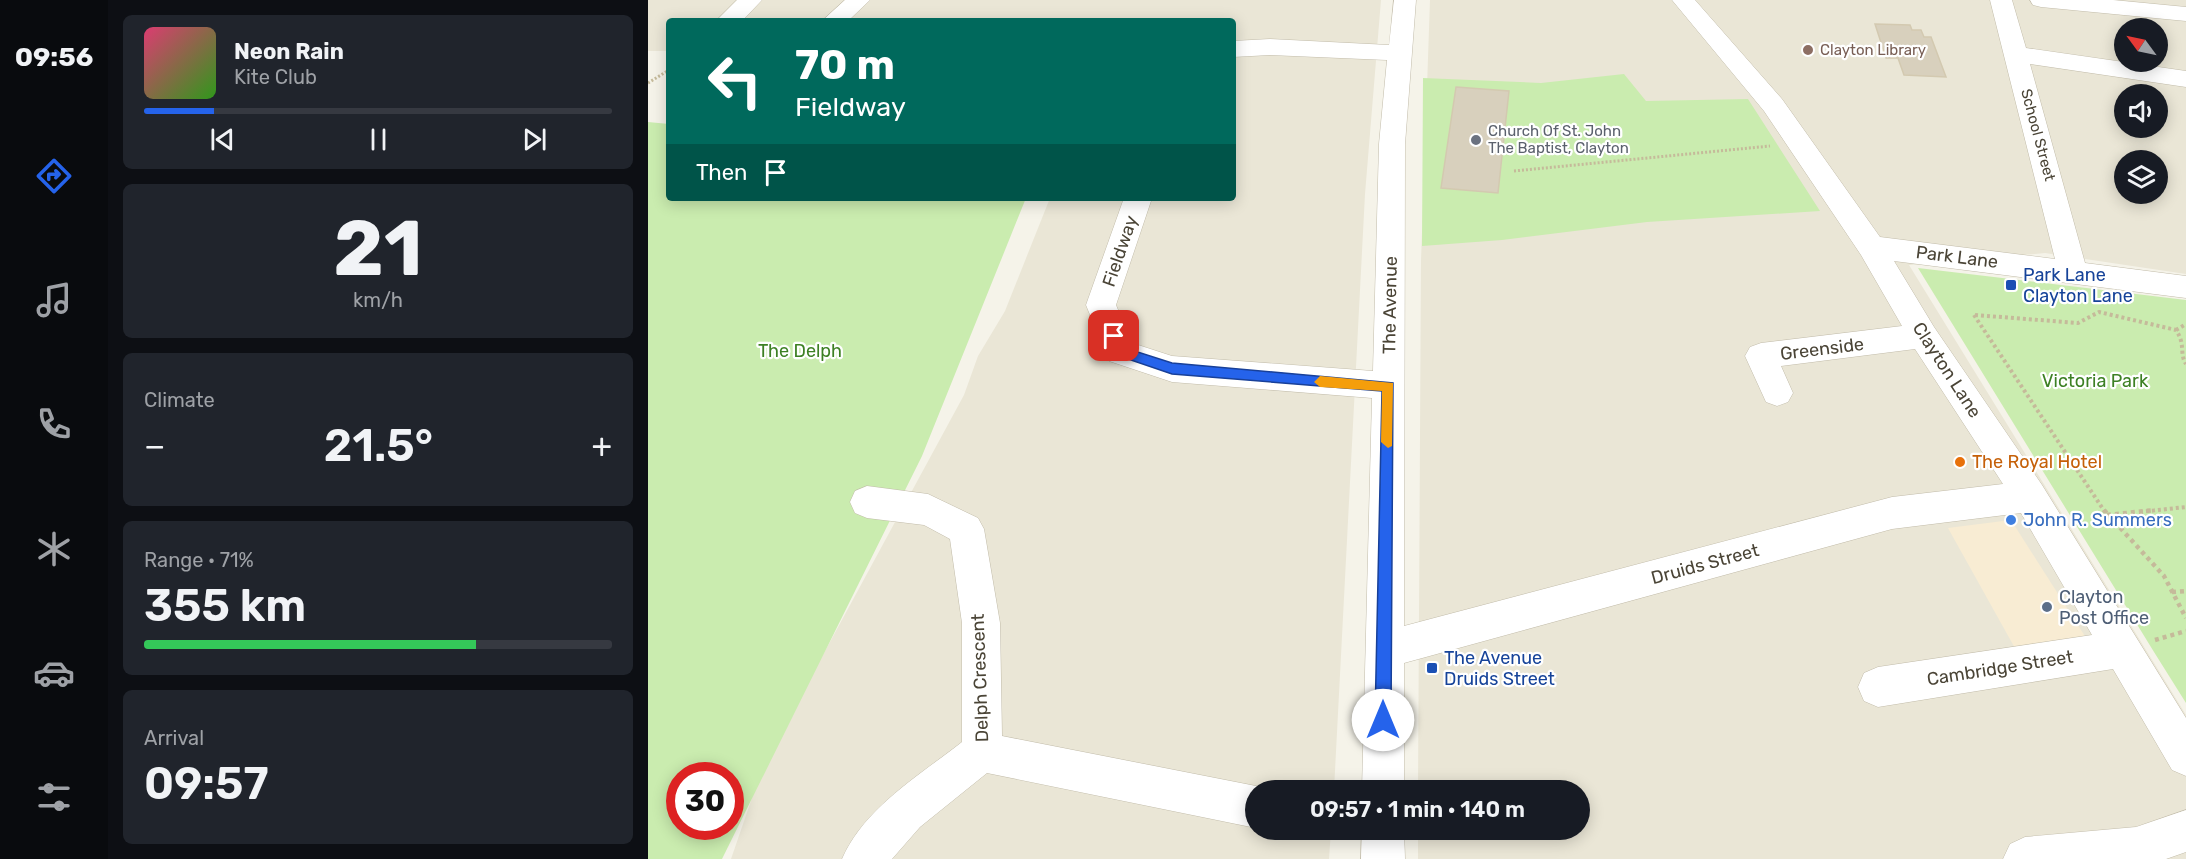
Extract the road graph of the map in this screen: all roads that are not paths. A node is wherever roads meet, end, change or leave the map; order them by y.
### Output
1 (751, 0) edge
2 (860, 0) edge
3 (1405, 0) edge
4 (1683, 0) edge
5 (2001, 0) edge
6 (2041, 0) edge
7 (2186, 14) edge
8 (731, 18) edge
9 (838, 18) edge
10 (1236, 49) edge
11 (1399, 53) junction
12 (2017, 54) junction
13 (2186, 79) edge
14 (1137, 201) edge
15 (1871, 247) junction
16 (2073, 271) junction
17 (2186, 287) edge
18 (1923, 336) junction
19 (1389, 386) junction
20 (1777, 393) dead end
21 (2030, 496) junction
22 (867, 502) dead end
23 (2122, 649) junction
24 (1383, 650) junction
25 (1878, 687) dead end
26 (982, 752) junction
27 (2186, 756) edge
28 (1383, 780) edge
29 (1245, 805) edge
30 (2186, 831) edge
31 (864, 859) edge
32 (2025, 859) edge

1 - 8 street
2 - 9 street
3 - 11 street, The Avenue
4 - 15 street, Clayton Lane
5 - 12 street, School Street
6 - 7 street
10 - 11 street
11 - 19 street, The Avenue
12 - 13 street
12 - 16 street, School Street
14 - 19 street, Fieldway
15 - 16 street, Park Lane
15 - 18 street, Clayton Lane
16 - 17 street, Park Lane
18 - 20 street, Greenside
18 - 21 street, Clayton Lane
19 - 24 street, The Avenue
21 - 23 street, Clayton Lane
21 - 24 street, Druids Street
22 - 26 street, Delph Crescent
23 - 25 street, Cambridge Street
23 - 27 street, Clayton Lane
24 - 28 street, The Avenue
26 - 29 street, Delph Crescent
26 - 31 street, Delph Crescent
30 - 32 street

